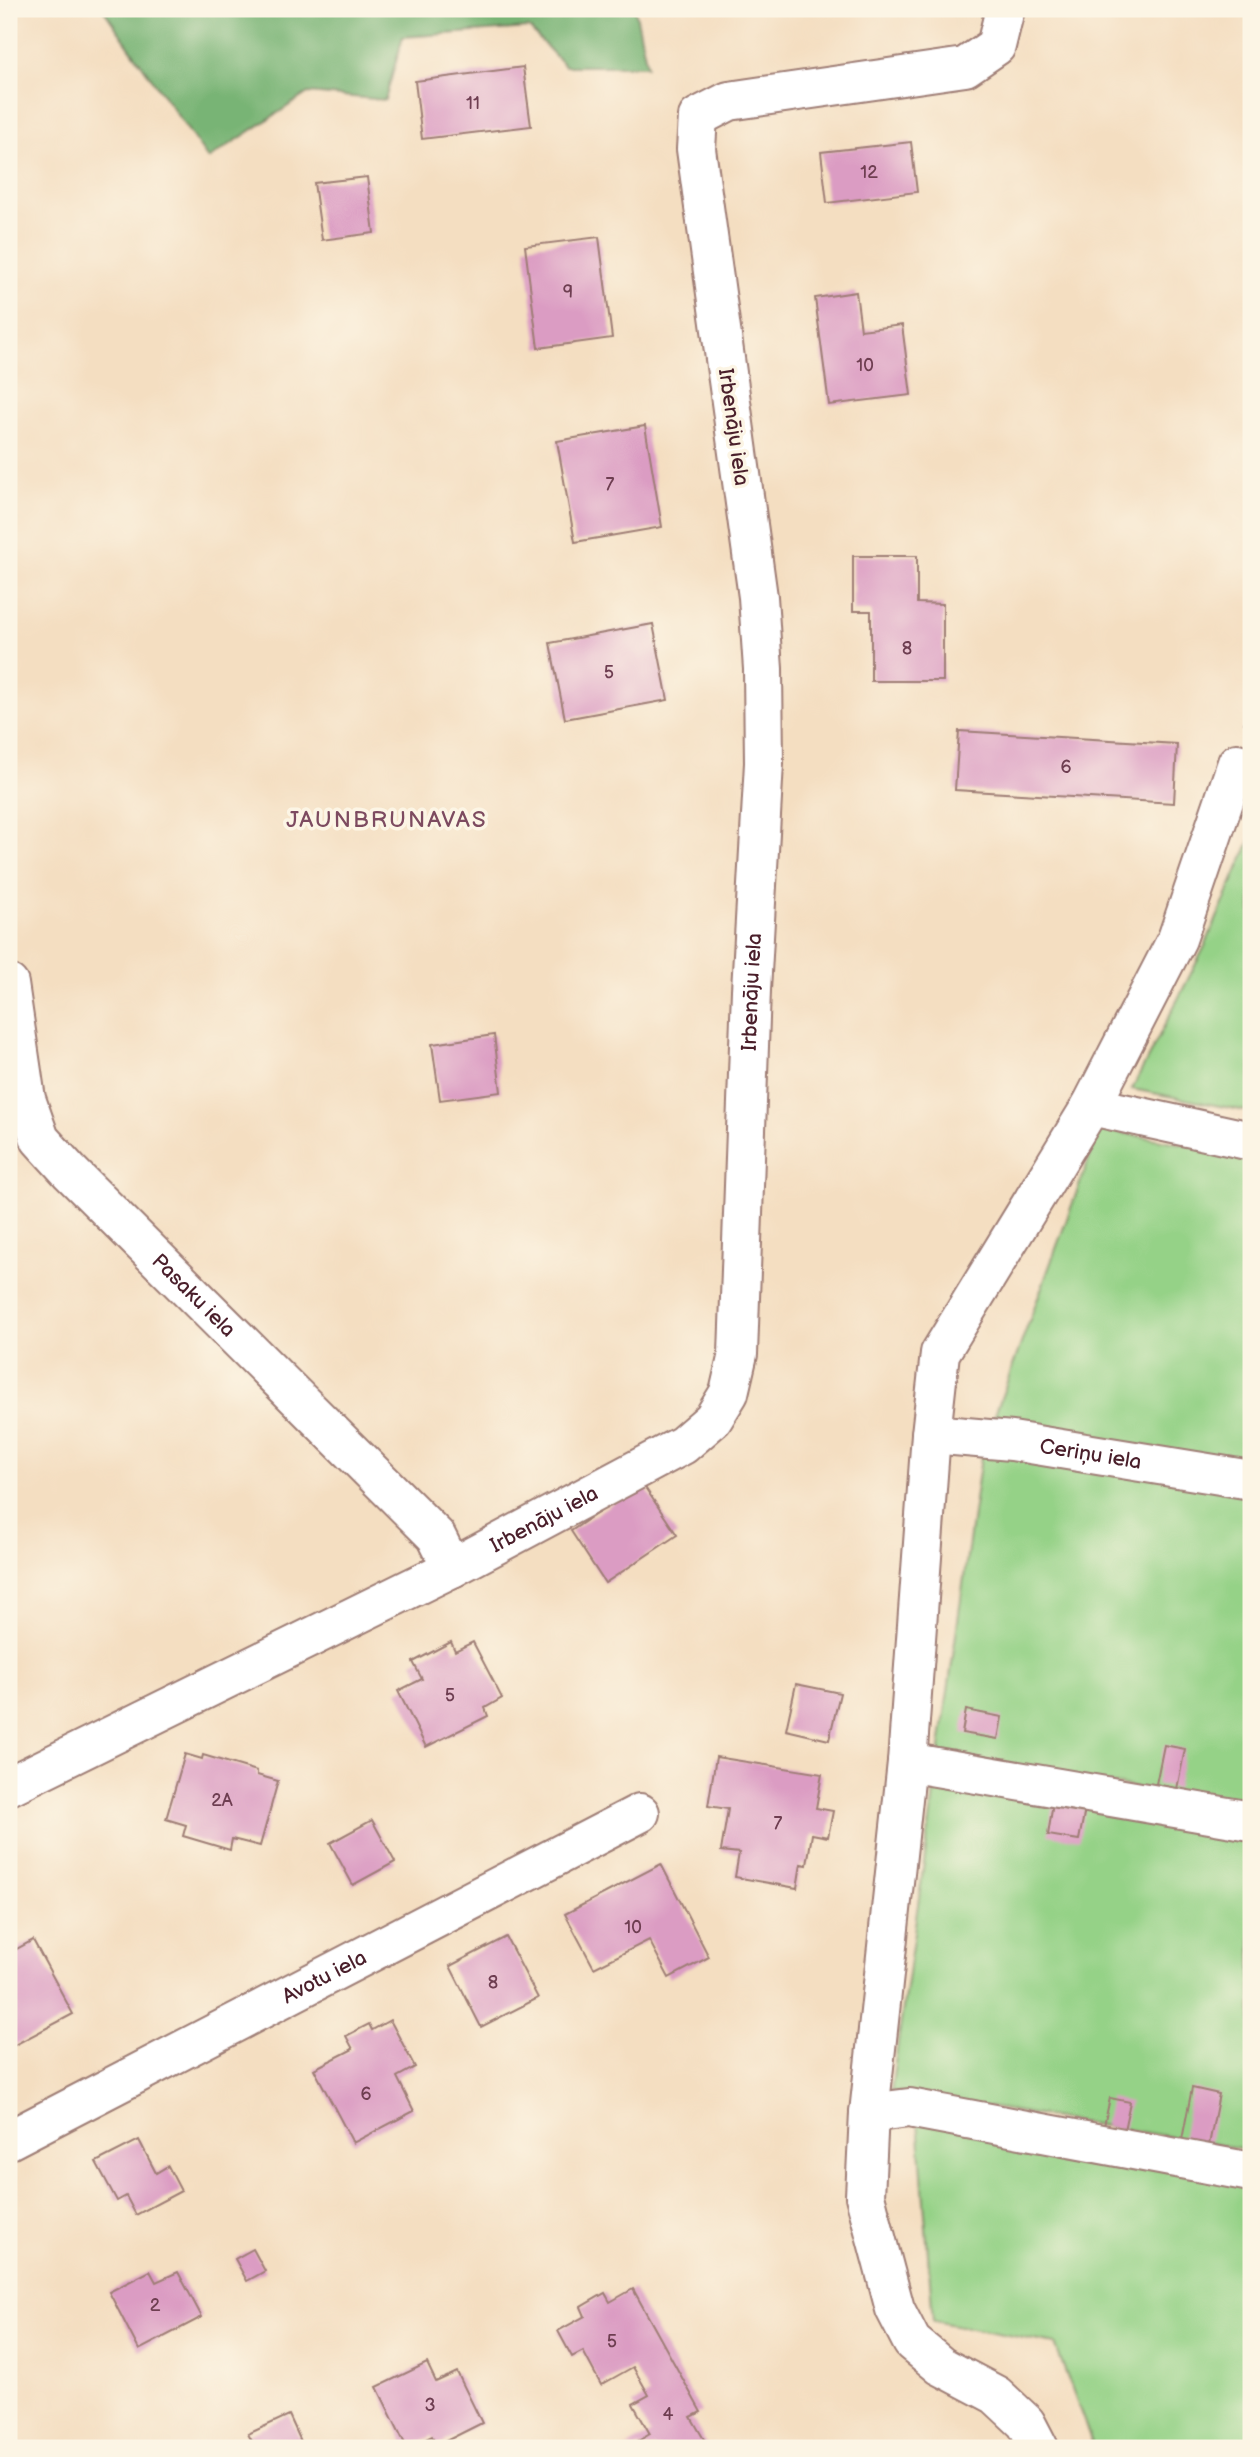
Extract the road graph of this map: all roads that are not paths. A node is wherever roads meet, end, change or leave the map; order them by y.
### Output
1 (1004, 9) edge
2 (1251, 768) edge
3 (9, 984) edge
4 (1091, 1106) junction
5 (1251, 1141) edge
6 (931, 1434) junction
7 (1251, 1480) edge
8 (452, 1567) junction
9 (907, 1762) junction
10 (9, 1786) edge
11 (640, 1813) dead end
12 (1251, 1821) edge
13 (869, 2113) junction
14 (9, 2140) edge
15 (1251, 2172) edge
16 (1039, 2448) edge

1 - 8 street, Irbenāju iela
2 - 4 street
3 - 8 street, Pasaku iela
4 - 5 street
4 - 6 street
6 - 7 street, Ceriņu iela
6 - 9 street
8 - 10 street, Irbenāju iela
9 - 12 street
9 - 13 street
11 - 14 street, Avotu iela
13 - 15 street
13 - 16 street

